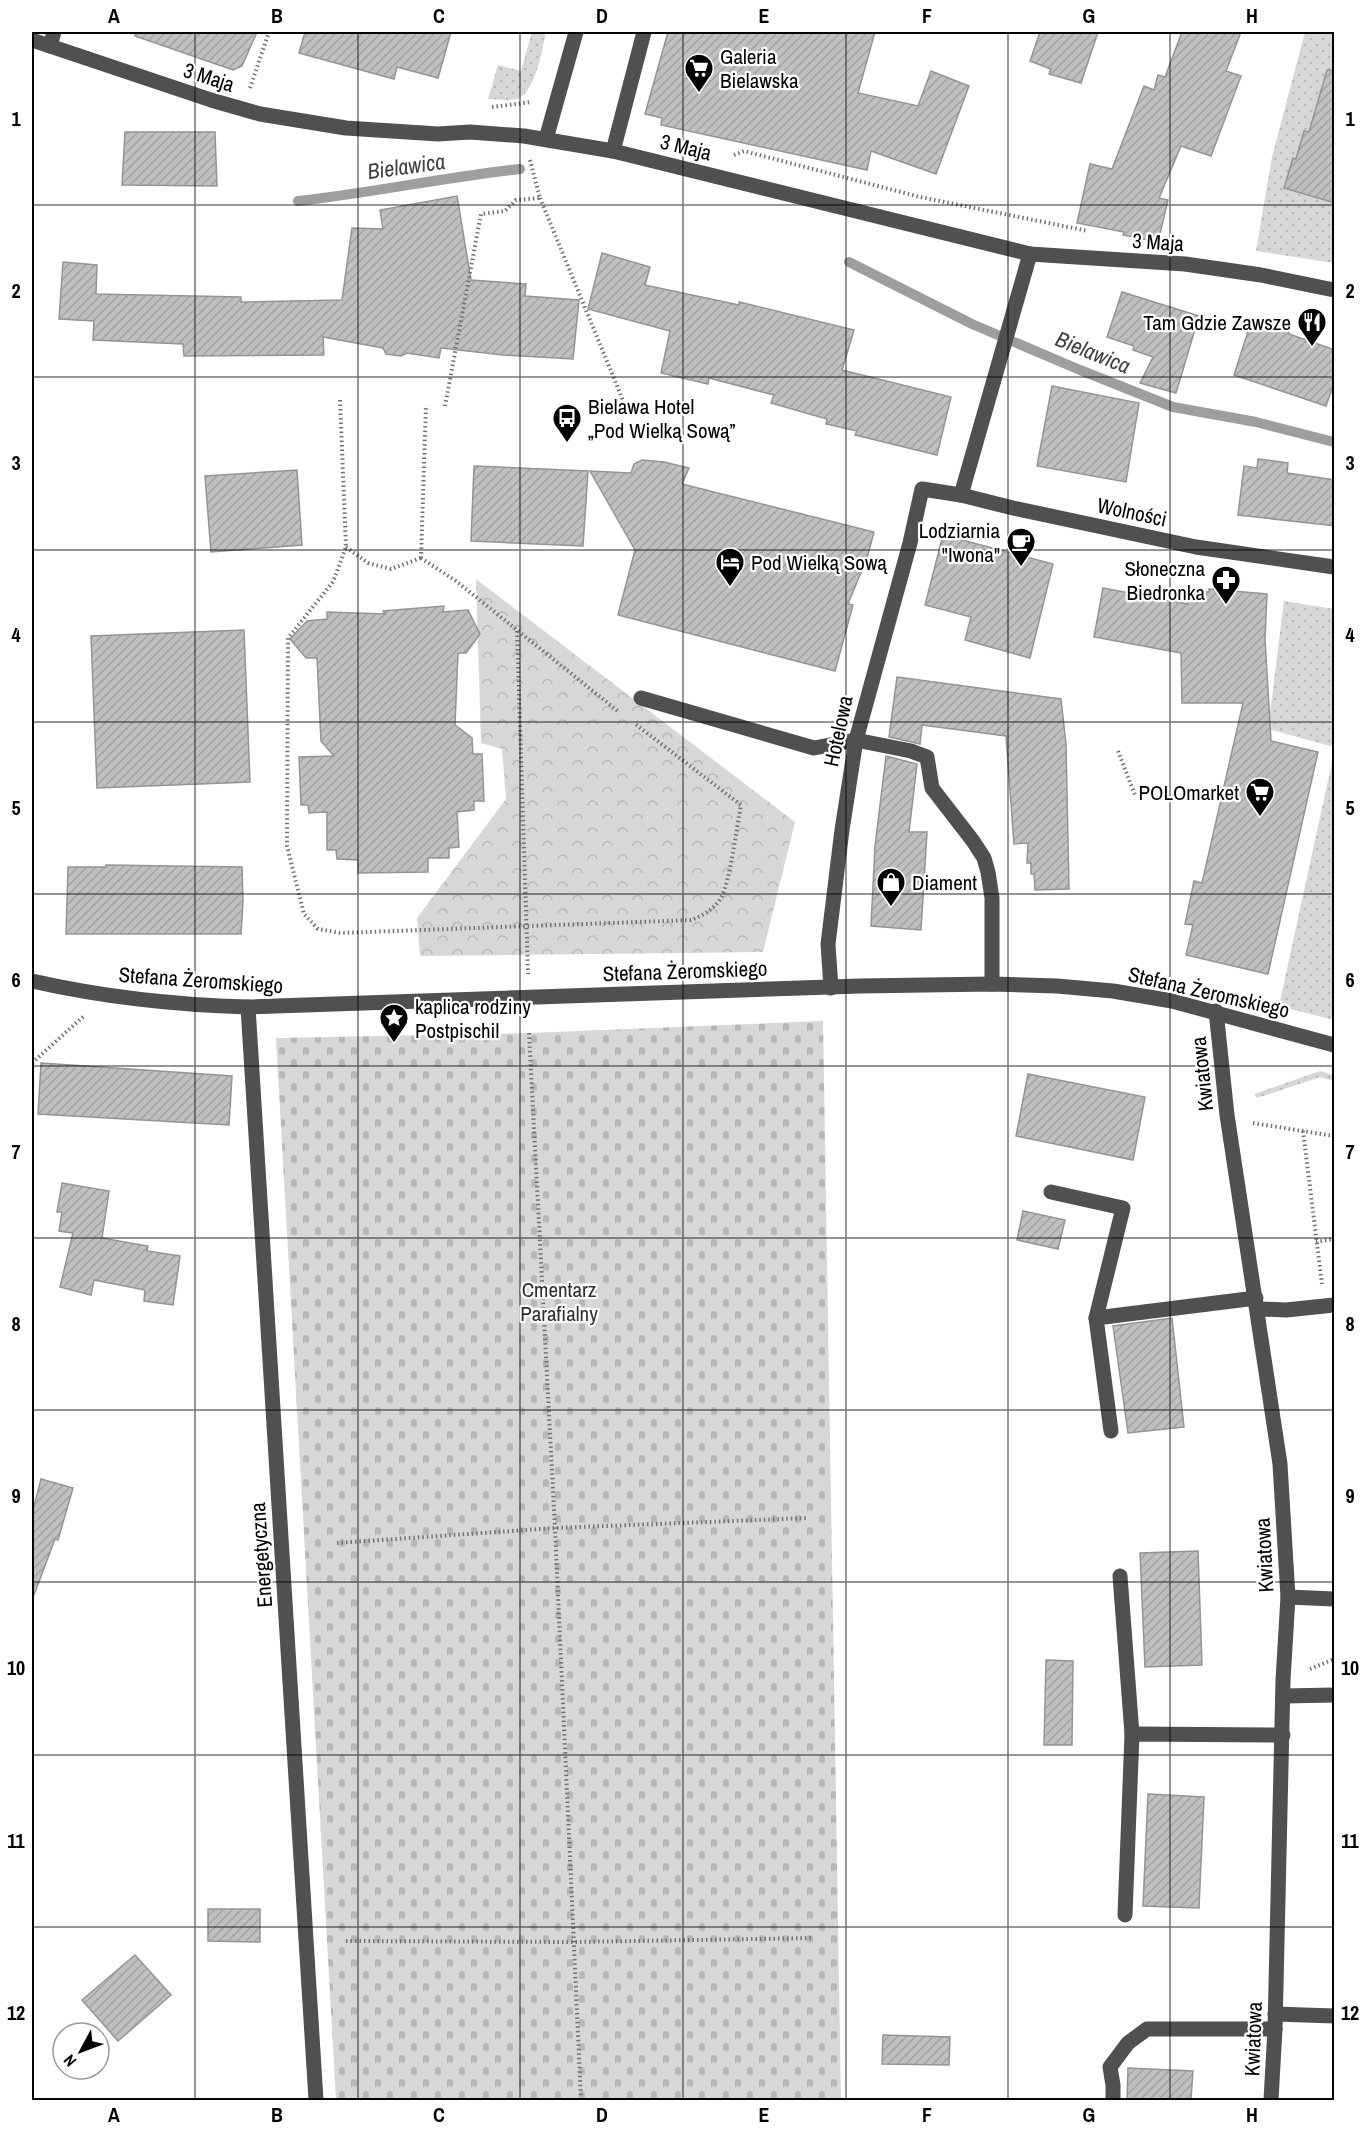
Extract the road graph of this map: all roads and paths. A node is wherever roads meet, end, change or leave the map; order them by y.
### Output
1 (269, 32) edge
2 (576, 32) edge
3 (644, 32) edge
4 (52, 39) edge
5 (32, 40) edge
6 (240, 81) dead end
7 (251, 84) junction
8 (262, 87) dead end
9 (535, 92) dead end
10 (517, 104) junction
11 (486, 108) dead end
12 (243, 109) junction
13 (524, 136) junction
14 (546, 139) junction
15 (613, 151) junction
16 (728, 157) dead end
17 (540, 198) junction
18 (1097, 234) dead end
19 (1030, 254) junction
20 (1335, 290) edge
21 (340, 400) dead end
22 (426, 405) dead end
23 (445, 406) dead end
24 (628, 415) dead end
25 (922, 489) joint
26 (961, 495) junction
27 (346, 547) junction
28 (421, 558) junction
29 (1335, 567) edge
30 (517, 630) junction
31 (641, 698) dead end
32 (856, 740) junction
33 (1118, 751) dead end
34 (1135, 795) dead end
35 (527, 927) junction
36 (528, 978) dead end
37 (32, 981) edge
38 (992, 984) junction
39 (831, 988) junction
40 (107, 995) junction
41 (248, 1007) junction
42 (1216, 1011) junction
43 (529, 1033) dead end
44 (1335, 1044) edge
45 (32, 1064) edge
46 (1252, 1123) dead end
47 (1303, 1131) junction
48 (1335, 1136) edge
49 (1051, 1192) dead end
50 (1335, 1239) edge
51 (1316, 1242) junction
52 (1257, 1304) junction
53 (1329, 1305) edge
54 (1096, 1318) junction
55 (1112, 1431) dead end
56 (808, 1518) dead end
57 (555, 1528) junction
58 (337, 1543) dead end
59 (1120, 1576) dead end
60 (1288, 1598) junction
61 (1335, 1599) edge
62 (1335, 1695) edge
63 (1284, 1696) junction
64 (1132, 1734) junction
65 (1283, 1735) junction
66 (1125, 1915) dead end
67 (814, 1938) dead end
68 (346, 1941) dead end
69 (574, 1942) junction
70 (1335, 2016) edge
71 (1275, 2022) junction
72 (316, 2100) edge
73 (581, 2100) edge
74 (1113, 2100) edge
75 (1271, 2100) edge

1 - 7 path
2 - 14 street
3 - 15 street
4 - 5 street, 3 Maja
4 - 12 street, 3 Maja
6 - 7 path
7 - 8 path
7 - 12 path
9 - 10 path
10 - 11 path
10 - 13 path
12 - 13 street, 3 Maja
13 - 14 street, 3 Maja
13 - 17 path
14 - 15 street, 3 Maja
15 - 19 street, 3 Maja
16 - 18 path
17 - 23 path
17 - 24 path
19 - 20 street, 3 Maja
19 - 26 street
21 - 27 path
22 - 28 path
25 - 26 street, Wolności
25 - 32 street, Hotelowa
26 - 29 street, Wolności
27 - 28 path
27 - 35 path
28 - 30 path
30 - 35 path
30 - 35 path
31 - 32 street
32 - 38 street
32 - 39 street, Hotelowa
33 - 34 path
35 - 36 path
37 - 40 street, Stefana Żeromskiego
38 - 39 street, Stefana Żeromskiego
38 - 42 street, Stefana Żeromskiego
39 - 41 street, Stefana Żeromskiego
40 - 41 street, Stefana Żeromskiego
40 - 45 path
41 - 72 street, Energetyczna
42 - 44 street, Stefana Żeromskiego
42 - 52 street, Kwiatowa
43 - 57 path
46 - 47 path
47 - 48 path
47 - 51 path
49 - 54 street
50 - 51 path
51 - 53 path
52 - 53 street
52 - 54 street
52 - 60 street, Kwiatowa
54 - 55 street
56 - 57 path
57 - 58 path
57 - 69 path
59 - 64 street
60 - 61 street
60 - 63 street, Kwiatowa
62 - 63 street
63 - 65 street, Kwiatowa
64 - 65 street
64 - 66 street
65 - 71 street, Kwiatowa
67 - 69 path
68 - 69 path
69 - 73 path
70 - 71 street
71 - 74 street
71 - 75 street, Kwiatowa

